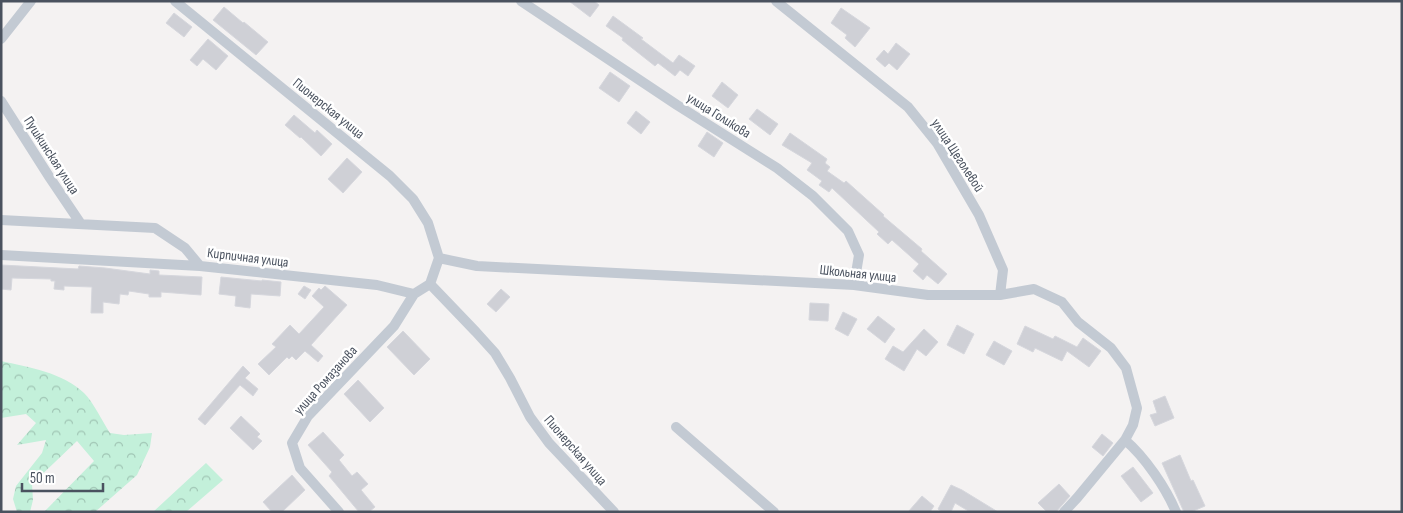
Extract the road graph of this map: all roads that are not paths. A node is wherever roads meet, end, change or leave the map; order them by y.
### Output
1 (31, 1) edge
2 (175, 1) edge
3 (521, 1) edge
4 (776, 1) edge
5 (1, 39) edge
6 (1, 101) edge
7 (1, 220) edge
8 (81, 224) junction
9 (1, 255) edge
10 (439, 258) junction
11 (200, 266) junction
12 (430, 284) junction
13 (854, 284) junction
14 (414, 294) junction
15 (1000, 295) junction
16 (676, 427) dead end
17 (1126, 440) junction
18 (339, 512) edge
19 (614, 512) edge
20 (774, 512) edge
21 (1064, 512) edge
22 (1176, 512) edge

1 - 5 street
2 - 10 street, Пионерская улица
3 - 13 street, улица Голикова
4 - 15 street, улица Щеголевой
6 - 8 street, Пушкинская улица
7 - 8 street, Кирпичная улица
8 - 11 street, Кирпичная улица
9 - 11 street
10 - 12 street
10 - 13 street, Школьная улица
11 - 14 street, Кирпичная улица
12 - 14 street
12 - 19 street, Пионерская улица
13 - 15 street, Школьная улица
14 - 18 street, улица Ромазанова
15 - 17 street, Школьная улица
16 - 20 street
17 - 21 street
17 - 22 street

